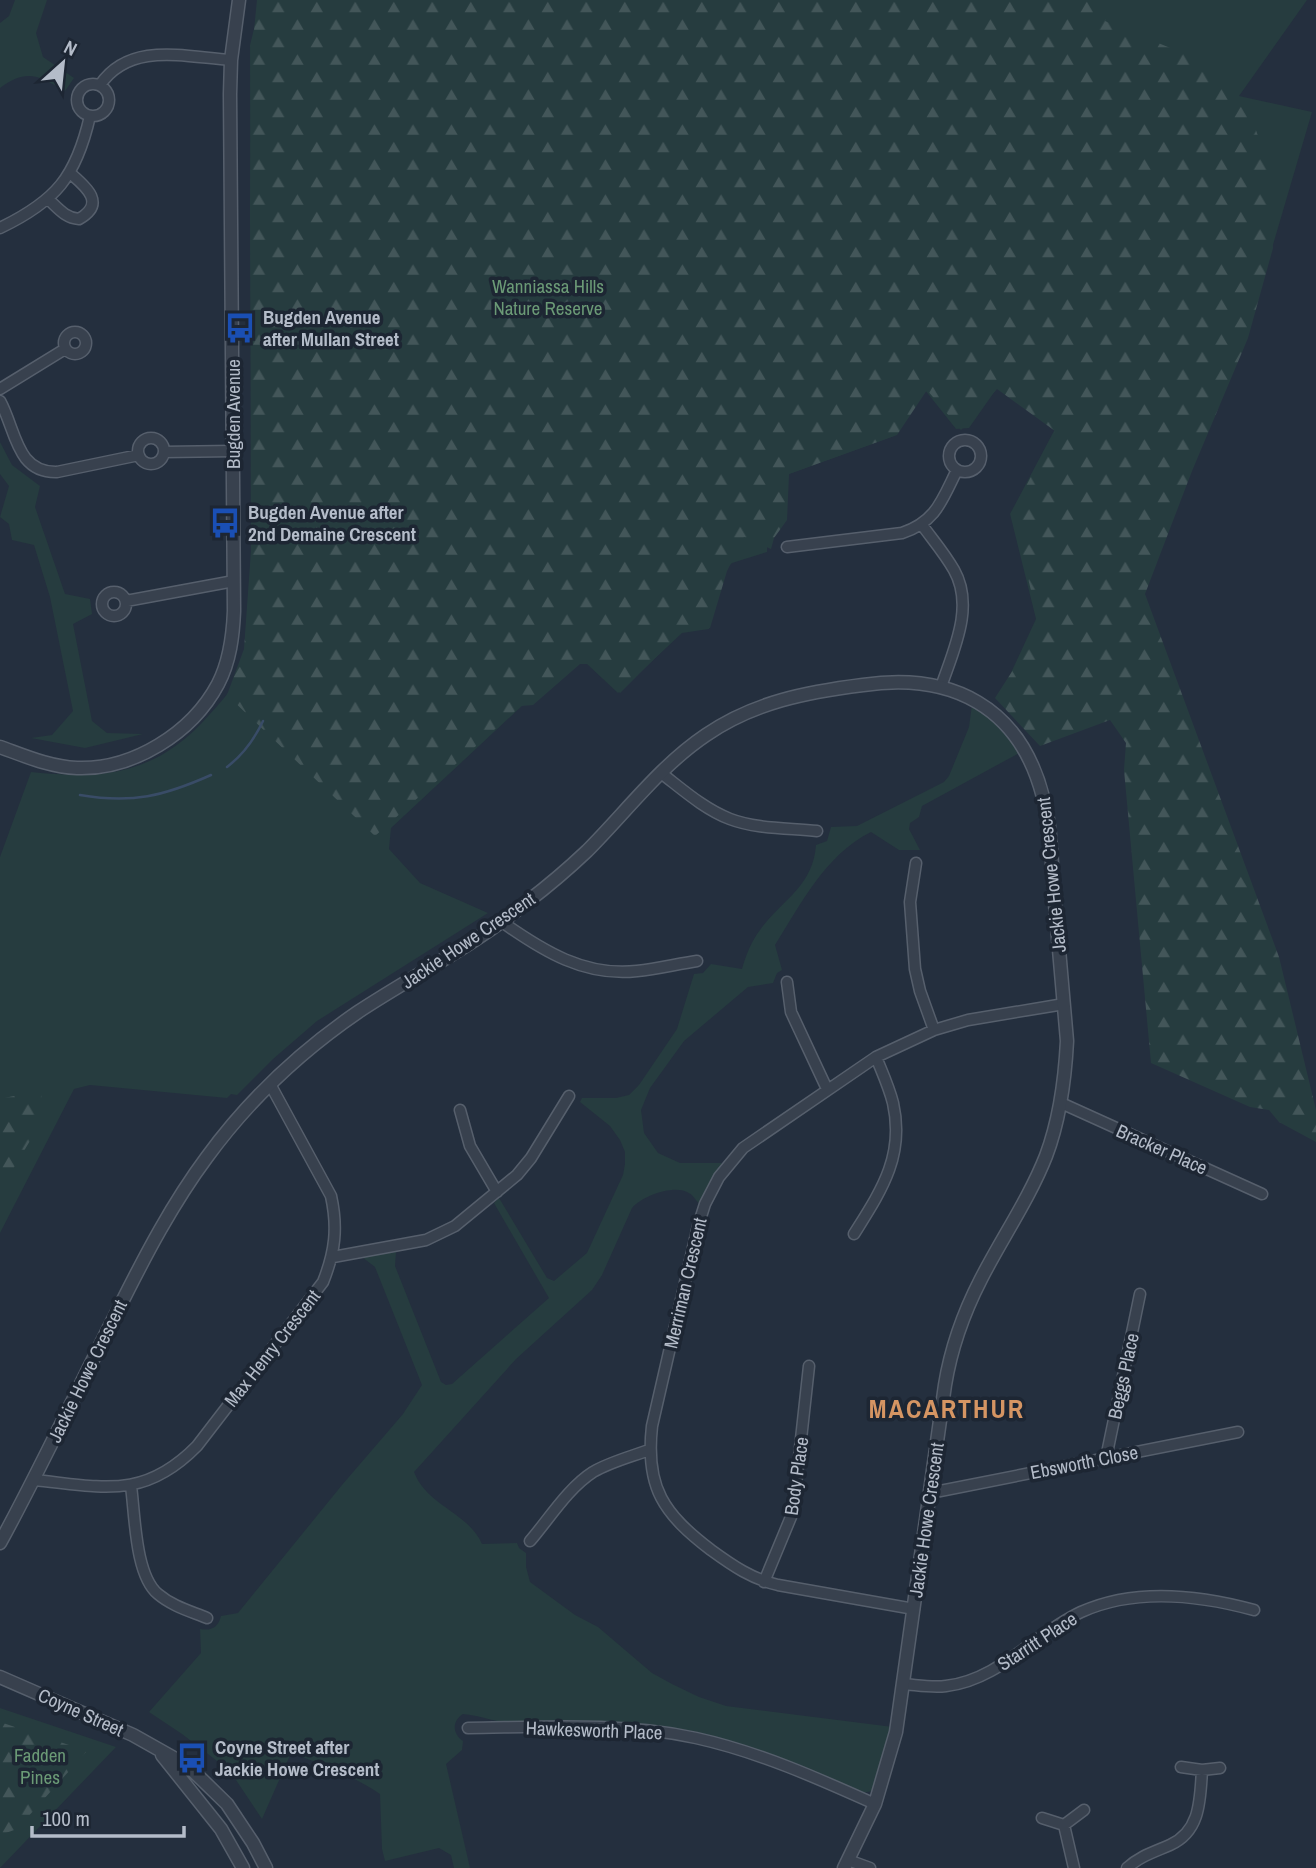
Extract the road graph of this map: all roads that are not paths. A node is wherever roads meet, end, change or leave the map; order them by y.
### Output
1 (239, 0) edge
2 (231, 60) junction
3 (100, 85) junction
4 (90, 116) junction
5 (70, 173) junction
6 (48, 199) junction
7 (0, 228) edge
8 (65, 349) dead end
9 (0, 389) edge
10 (0, 401) edge
11 (233, 451) junction
12 (164, 452) junction
13 (139, 455) junction
14 (957, 470) dead end
15 (922, 525) junction
16 (787, 547) dead end
17 (234, 581) junction
18 (126, 601) dead end
19 (941, 687) junction
20 (0, 741) edge
21 (0, 747) edge
22 (42, 759) junction
23 (661, 773) junction
24 (817, 831) dead end
25 (916, 863) dead end
26 (502, 922) junction
27 (697, 961) dead end
28 (787, 982) dead end
29 (1064, 1004) junction
30 (934, 1030) junction
31 (876, 1056) junction
32 (270, 1084) junction
33 (827, 1089) junction
34 (569, 1096) dead end
35 (1061, 1103) junction
36 (460, 1110) dead end
37 (497, 1192) junction
38 (1262, 1194) dead end
39 (854, 1234) dead end
40 (333, 1257) junction
41 (1140, 1294) dead end
42 (809, 1366) dead end
43 (1238, 1432) dead end
44 (649, 1450) junction
45 (1106, 1458) junction
46 (34, 1480) junction
47 (131, 1486) junction
48 (930, 1493) junction
49 (530, 1541) dead end
50 (0, 1543) edge
51 (764, 1582) junction
52 (914, 1609) junction
53 (1254, 1610) dead end
54 (207, 1618) dead end
55 (0, 1677) edge
56 (903, 1684) junction
57 (468, 1728) dead end
58 (159, 1752) junction
59 (1181, 1766) dead end
60 (1220, 1768) dead end
61 (1202, 1770) junction
62 (875, 1804) junction
63 (1084, 1810) dead end
64 (1042, 1818) dead end
65 (1064, 1825) junction
66 (846, 1864) edge
67 (243, 1868) edge
68 (266, 1868) edge
69 (870, 1868) edge
70 (1074, 1868) edge
71 (1127, 1868) edge

1 - 2 street, Bugden Avenue
2 - 3 street
2 - 11 street, Bugden Avenue
3 - 4 street
3 - 4 street
4 - 5 street
5 - 6 street
5 - 6 street
6 - 7 street
8 - 9 street
10 - 13 street
11 - 12 street
11 - 17 street, Bugden Avenue
12 - 13 street
12 - 13 street
14 - 15 street
15 - 16 street
15 - 19 street
17 - 18 street
17 - 22 street, Bugden Avenue
19 - 23 street, Jackie Howe Crescent
19 - 29 street, Jackie Howe Crescent
20 - 22 street, Bugden Avenue
21 - 22 street, Bugden Avenue
23 - 24 street
23 - 26 street, Jackie Howe Crescent
25 - 30 street
26 - 27 street
26 - 32 street, Jackie Howe Crescent
28 - 33 street
29 - 30 street, Merriman Crescent
29 - 35 street, Jackie Howe Crescent
30 - 31 street, Merriman Crescent
31 - 33 street, Merriman Crescent
31 - 39 street
32 - 40 street, Max Henry Crescent
32 - 46 street, Jackie Howe Crescent
33 - 44 street, Merriman Crescent
34 - 37 street
35 - 38 street, Bracker Place
35 - 48 street, Jackie Howe Crescent
36 - 37 street
37 - 40 street
40 - 47 street, Max Henry Crescent
41 - 45 street, Beggs Place
42 - 51 street, Body Place
43 - 45 street, Ebsworth Close
44 - 49 street
44 - 51 street, Merriman Crescent
45 - 48 street, Ebsworth Close
46 - 47 street, Max Henry Crescent
46 - 50 street, Jackie Howe Crescent
47 - 54 street
48 - 52 street, Jackie Howe Crescent
51 - 52 street, Merriman Crescent
52 - 56 street, Jackie Howe Crescent
53 - 56 street, Starritt Place
55 - 58 street, Coyne Street
56 - 62 street, Jackie Howe Crescent
57 - 62 street, Hawkesworth Place
58 - 67 street, Coyne Street
58 - 68 street, Coyne Street
59 - 61 street
60 - 61 street
61 - 71 street
62 - 66 street, Jackie Howe Crescent
63 - 65 street
64 - 65 street
65 - 70 street
66 - 69 street

